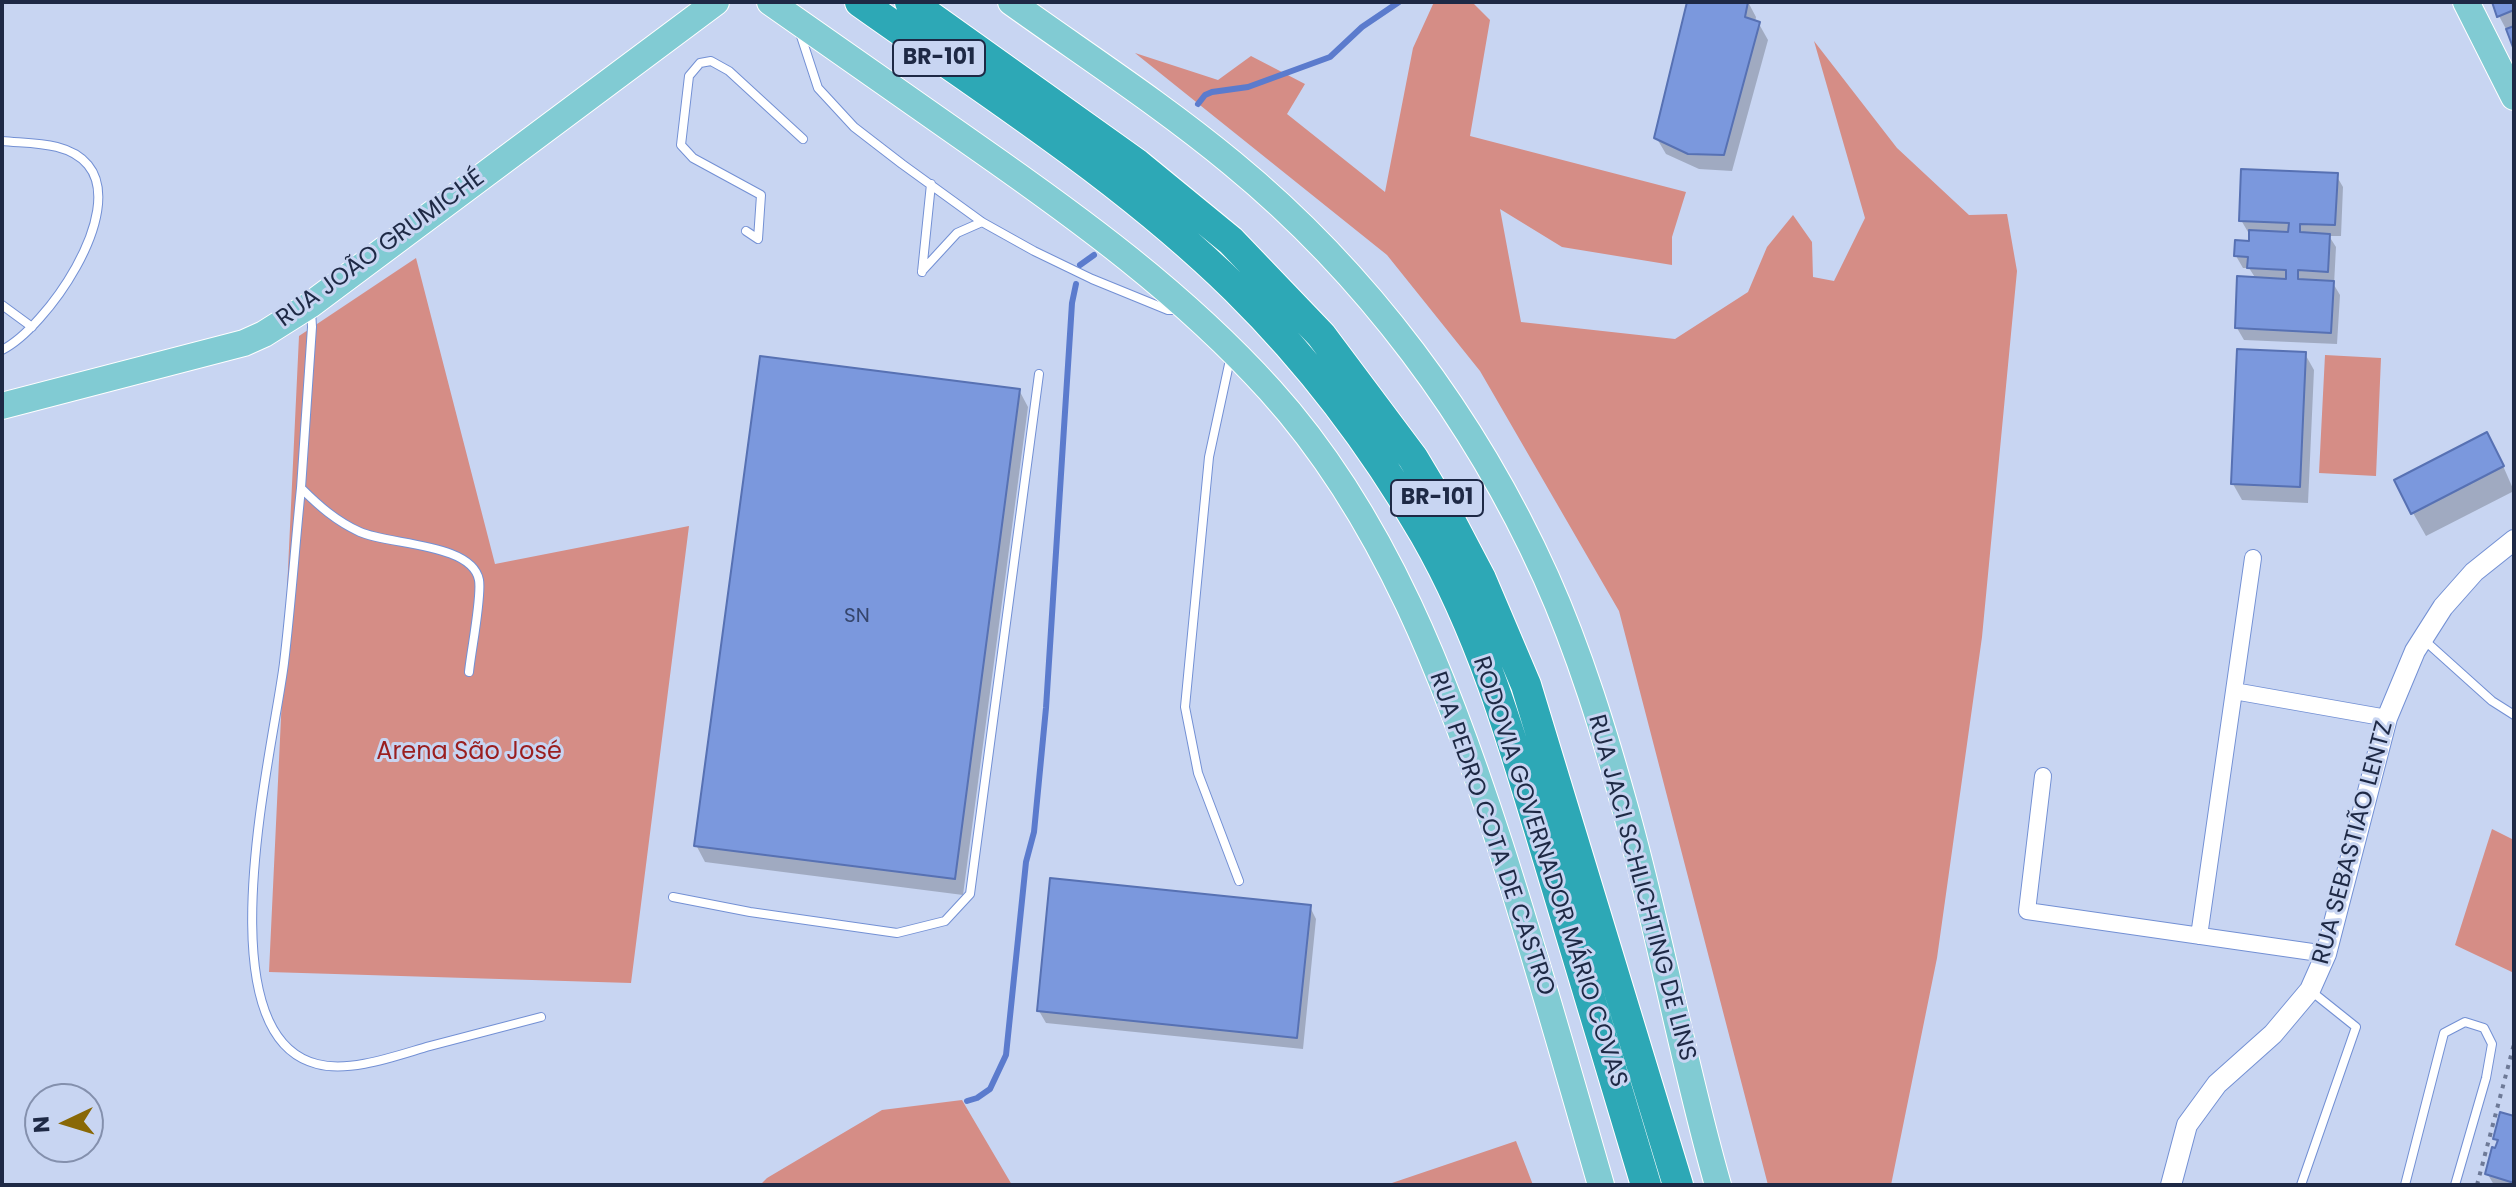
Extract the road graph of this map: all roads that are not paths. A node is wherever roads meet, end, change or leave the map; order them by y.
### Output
1 (716, 2) edge
2 (770, 2) edge
3 (860, 2) edge
4 (910, 2) edge
5 (1011, 2) edge
6 (2466, 2) edge
7 (796, 20) junction
8 (2514, 97) edge
9 (803, 139) dead end
10 (2, 141) edge
11 (931, 184) junction
12 (982, 222) junction
13 (746, 231) dead end
14 (2, 305) edge
15 (310, 305) junction
16 (1192, 311) junction
17 (32, 327) junction
18 (2, 350) edge
19 (1232, 350) junction
20 (1039, 374) dead end
21 (2, 406) edge
22 (301, 488) junction
23 (2514, 540) edge
24 (2253, 558) dead end
25 (2422, 639) junction
26 (469, 672) dead end
27 (2234, 691) junction
28 (2514, 715) edge
29 (2387, 718) junction
30 (2043, 776) dead end
31 (1239, 881) dead end
32 (673, 897) dead end
33 (2199, 936) junction
34 (2326, 954) junction
35 (2310, 990) junction
36 (541, 1017) dead end
37 (1601, 1185) edge
38 (1646, 1185) edge
39 (1678, 1185) edge
40 (1718, 1185) edge
41 (2171, 1185) edge
42 (2301, 1185) edge
43 (2405, 1185) edge
44 (2455, 1185) edge

1 - 15 main road, RUA JOÃO GRUMICHÉ
2 - 7 main road, RUA PEDRO COTA DE CASTRO
3 - 38 highway, RODOVIA GOVERNADOR MÁRIO COVAS / BR-101
4 - 39 highway, RODOVIA GOVERNADOR MÁRIO COVAS / BR-101
5 - 40 main road, RUA JACI SCHLICHTING DE LINS
6 - 8 main road
7 - 11 lane
7 - 16 main road, RUA PEDRO COTA DE CASTRO
9 - 13 lane
10 - 17 lane
11 - 12 lane
11 - 12 lane
12 - 16 lane
14 - 17 lane
15 - 21 main road, RUA JOÃO GRUMICHÉ
15 - 22 lane
16 - 19 main road, RUA PEDRO COTA DE CASTRO
17 - 18 lane
19 - 31 lane
19 - 37 main road, RUA PEDRO COTA DE CASTRO
20 - 32 lane
22 - 26 lane
22 - 36 lane
23 - 25 street, RUA SEBASTIÃO LENTZ
24 - 27 street
25 - 28 lane
25 - 29 street, RUA SEBASTIÃO LENTZ
27 - 29 street
27 - 33 street
29 - 34 street, RUA SEBASTIÃO LENTZ
30 - 33 street
33 - 34 street
34 - 35 street, RUA SEBASTIÃO LENTZ
35 - 41 street, RUA SEBASTIÃO LENTZ
35 - 42 lane
43 - 44 lane

